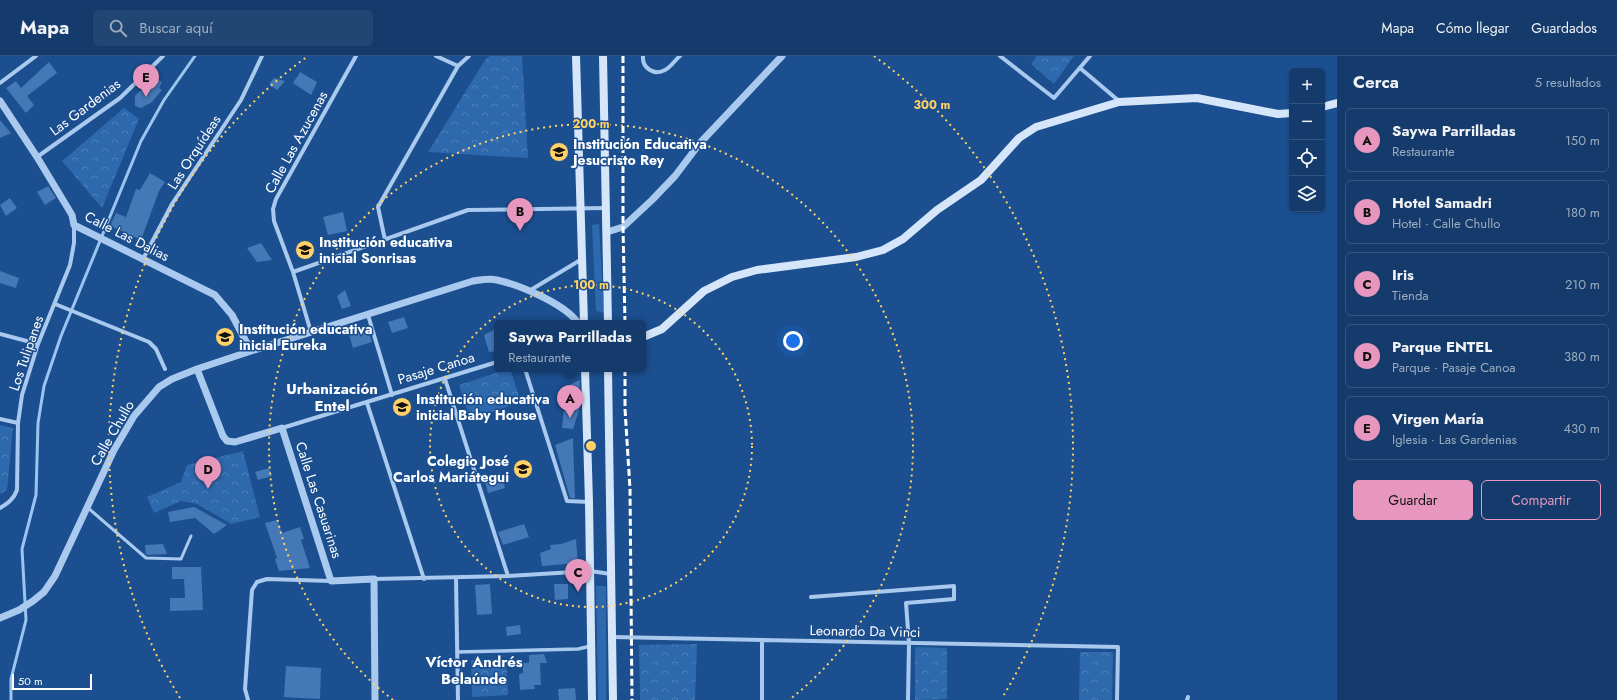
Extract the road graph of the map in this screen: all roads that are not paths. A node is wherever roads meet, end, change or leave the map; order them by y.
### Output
1 (36, 56) edge
2 (163, 56) edge
3 (262, 56) edge
4 (356, 56) edge
5 (436, 56) edge
6 (469, 56) edge
7 (576, 56) edge
8 (603, 56) edge
9 (643, 56) edge
10 (680, 56) edge
11 (782, 56) edge
12 (1000, 56) edge
13 (1090, 56) edge
14 (458, 66) junction
15 (1080, 68) junction
16 (0, 83) edge
17 (0, 101) edge
18 (1119, 102) junction
19 (1337, 103) edge
20 (1325, 106) edge
21 (1289, 113) edge
22 (36, 157) junction
23 (606, 208) junction
24 (581, 209) junction
25 (74, 225) junction
26 (607, 232) junction
27 (384, 240) junction
28 (140, 258) junction
29 (582, 259) junction
30 (293, 272) junction
31 (529, 291) junction
32 (55, 304) junction
33 (368, 315) junction
34 (576, 320) edge
35 (584, 320) edge
36 (608, 320) edge
37 (311, 332) junction
38 (0, 334) edge
39 (646, 336) edge
40 (38, 344) junction
41 (251, 351) junction
42 (494, 363) edge
43 (165, 369) dead end
44 (197, 369) junction
45 (526, 372) edge
46 (585, 372) edge
47 (608, 372) edge
48 (445, 379) junction
49 (392, 395) junction
50 (367, 402) junction
51 (0, 419) edge
52 (18, 423) junction
53 (282, 428) junction
54 (589, 502) junction
55 (87, 507) junction
56 (0, 508) edge
57 (191, 536) dead end
58 (590, 571) junction
59 (611, 574) junction
60 (508, 576) junction
61 (456, 578) junction
62 (374, 579) junction
63 (424, 579) junction
64 (331, 581) junction
65 (811, 597) dead end
66 (0, 618) edge
67 (612, 637) junction
68 (762, 640) junction
69 (909, 643) junction
70 (591, 646) junction
71 (458, 652) junction
72 (248, 700) edge
73 (375, 700) edge
74 (458, 700) edge
75 (592, 700) edge
76 (613, 700) edge
77 (762, 700) edge
78 (908, 700) edge
79 (1116, 700) edge

1 - 16 street
2 - 22 street, Las Gardenias
3 - 28 street, Las Orquídeas
4 - 30 street, Calle Las Azucenas
5 - 14 street
6 - 14 street
7 - 24 main road
8 - 23 main road
9 - 10 street
11 - 26 street
12 - 15 street
13 - 15 street
14 - 27 street
15 - 18 street
17 - 22 street, Calle Las Dalias
18 - 21 main road
18 - 39 main road
19 - 20 main road
22 - 25 street, Calle Las Dalias
23 - 24 street
23 - 26 main road
24 - 27 street
24 - 29 main road
25 - 28 street, Calle Las Dalias
25 - 32 street, Los Tulipanes
26 - 36 main road
27 - 30 street
28 - 41 street, Calle Las Dalias
29 - 31 street
29 - 35 main road
30 - 37 street, Calle Las Azucenas
31 - 33 street, Calle Chullo
31 - 34 street, Calle Chullo
32 - 40 street, Los Tulipanes
32 - 43 street
33 - 37 street, Calle Chullo
33 - 49 street
37 - 41 street, Calle Chullo
38 - 40 street
40 - 52 street, Los Tulipanes
41 - 44 street, Calle Chullo
42 - 48 street, Pasaje Canoa
44 - 53 street, Pasaje Canoa
44 - 55 street, Calle Chullo
45 - 54 street
46 - 54 main road
47 - 59 main road
48 - 49 street, Pasaje Canoa
48 - 60 street
49 - 50 street, Pasaje Canoa
50 - 53 street, Pasaje Canoa
50 - 63 street
51 - 52 street
52 - 56 street, Los Tulipanes
53 - 64 street, Calle Las Casuarinas
54 - 58 main road
55 - 57 lane
55 - 66 street, Calle Chullo
58 - 59 street
58 - 60 street
58 - 70 main road
59 - 67 main road
60 - 61 street
61 - 63 street
61 - 71 street
62 - 63 street
62 - 64 street
62 - 73 street
64 - 72 street
65 - 69 street
67 - 68 street, Leonardo Da Vinci
67 - 76 main road
68 - 69 street, Leonardo Da Vinci
68 - 77 street
69 - 78 street
69 - 79 street, Leonardo Da Vinci
70 - 71 street
70 - 75 main road
71 - 74 street

